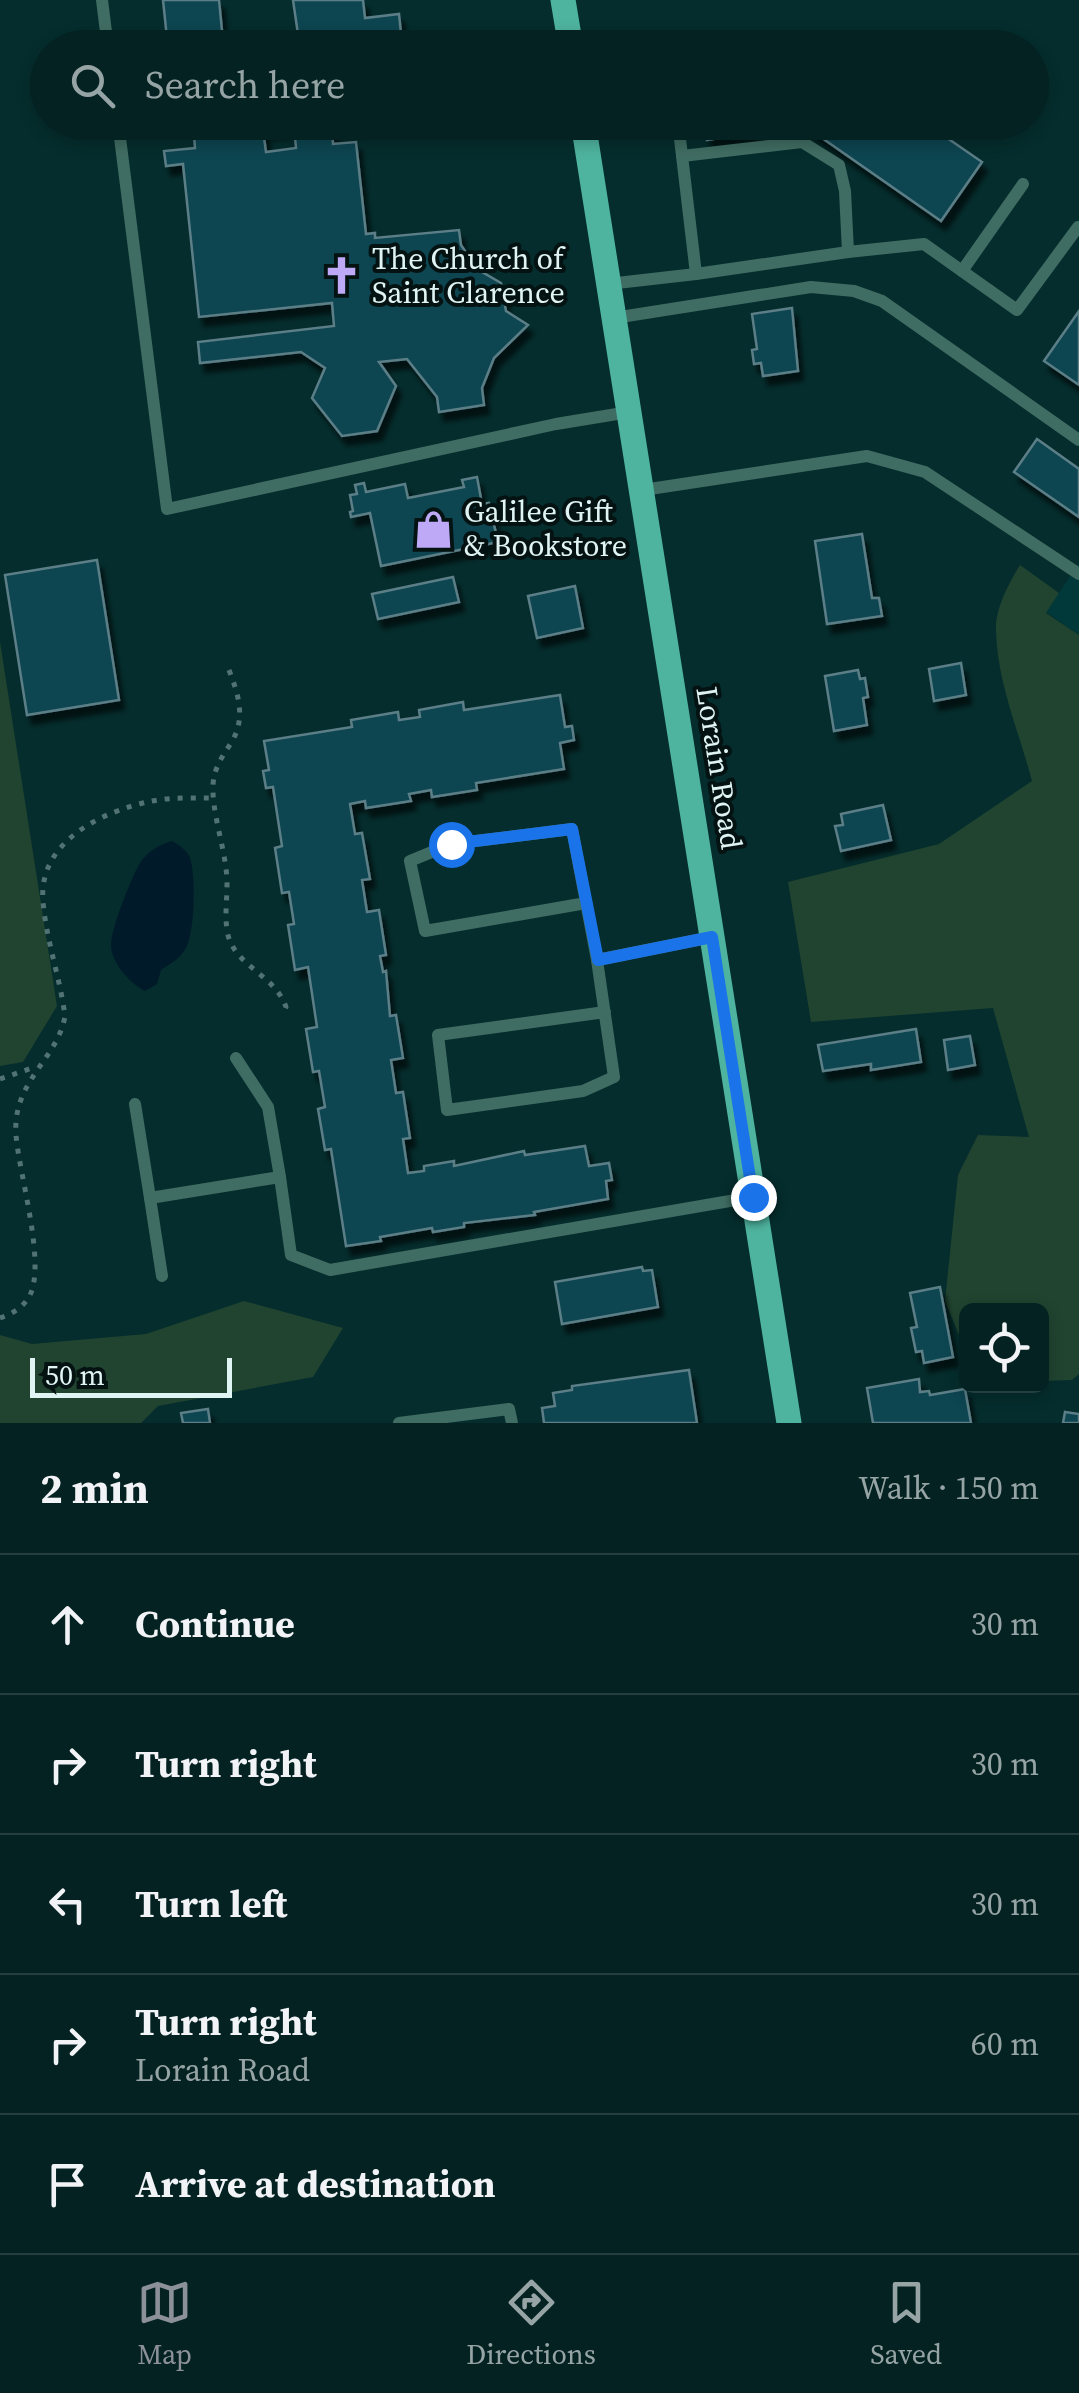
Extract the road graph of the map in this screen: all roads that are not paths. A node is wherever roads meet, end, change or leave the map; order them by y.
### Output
1 (102, 0) edge
2 (563, 0) edge
3 (106, 30) edge
4 (568, 30) edge
5 (120, 140) edge
6 (585, 140) edge
7 (680, 140) edge
8 (682, 156) junction
9 (1024, 184) dead end
10 (1078, 227) edge
11 (848, 252) junction
12 (962, 271) junction
13 (696, 274) junction
14 (608, 284) junction
15 (614, 318) junction
16 (629, 412) junction
17 (1079, 440) edge
18 (643, 490) junction
19 (1079, 574) edge
20 (586, 903) junction
21 (712, 937) junction
22 (598, 960) junction
23 (604, 1012) junction
24 (236, 1058) dead end
25 (135, 1104) dead end
26 (280, 1177) junction
27 (753, 1197) junction
28 (150, 1198) junction
29 (162, 1276) dead end
30 (399, 1423) edge
31 (512, 1423) edge
32 (789, 1423) edge

1 - 3 lane
2 - 4 main road
5 - 16 lane
6 - 14 main road, Lorain Road
7 - 8 lane
8 - 11 lane
8 - 13 lane
9 - 12 lane
10 - 12 lane
11 - 12 lane
11 - 13 lane
13 - 14 lane
14 - 15 main road, Lorain Road
15 - 16 main road, Lorain Road
15 - 17 lane
16 - 18 main road, Lorain Road
18 - 19 lane
18 - 21 main road, Lorain Road
20 - 20 lane
20 - 22 lane
21 - 22 lane
21 - 27 main road, Lorain Road
22 - 23 lane
23 - 23 lane
24 - 26 lane
25 - 28 lane
26 - 27 lane
26 - 28 lane
27 - 32 main road, Lorain Road
28 - 29 lane
30 - 31 lane

